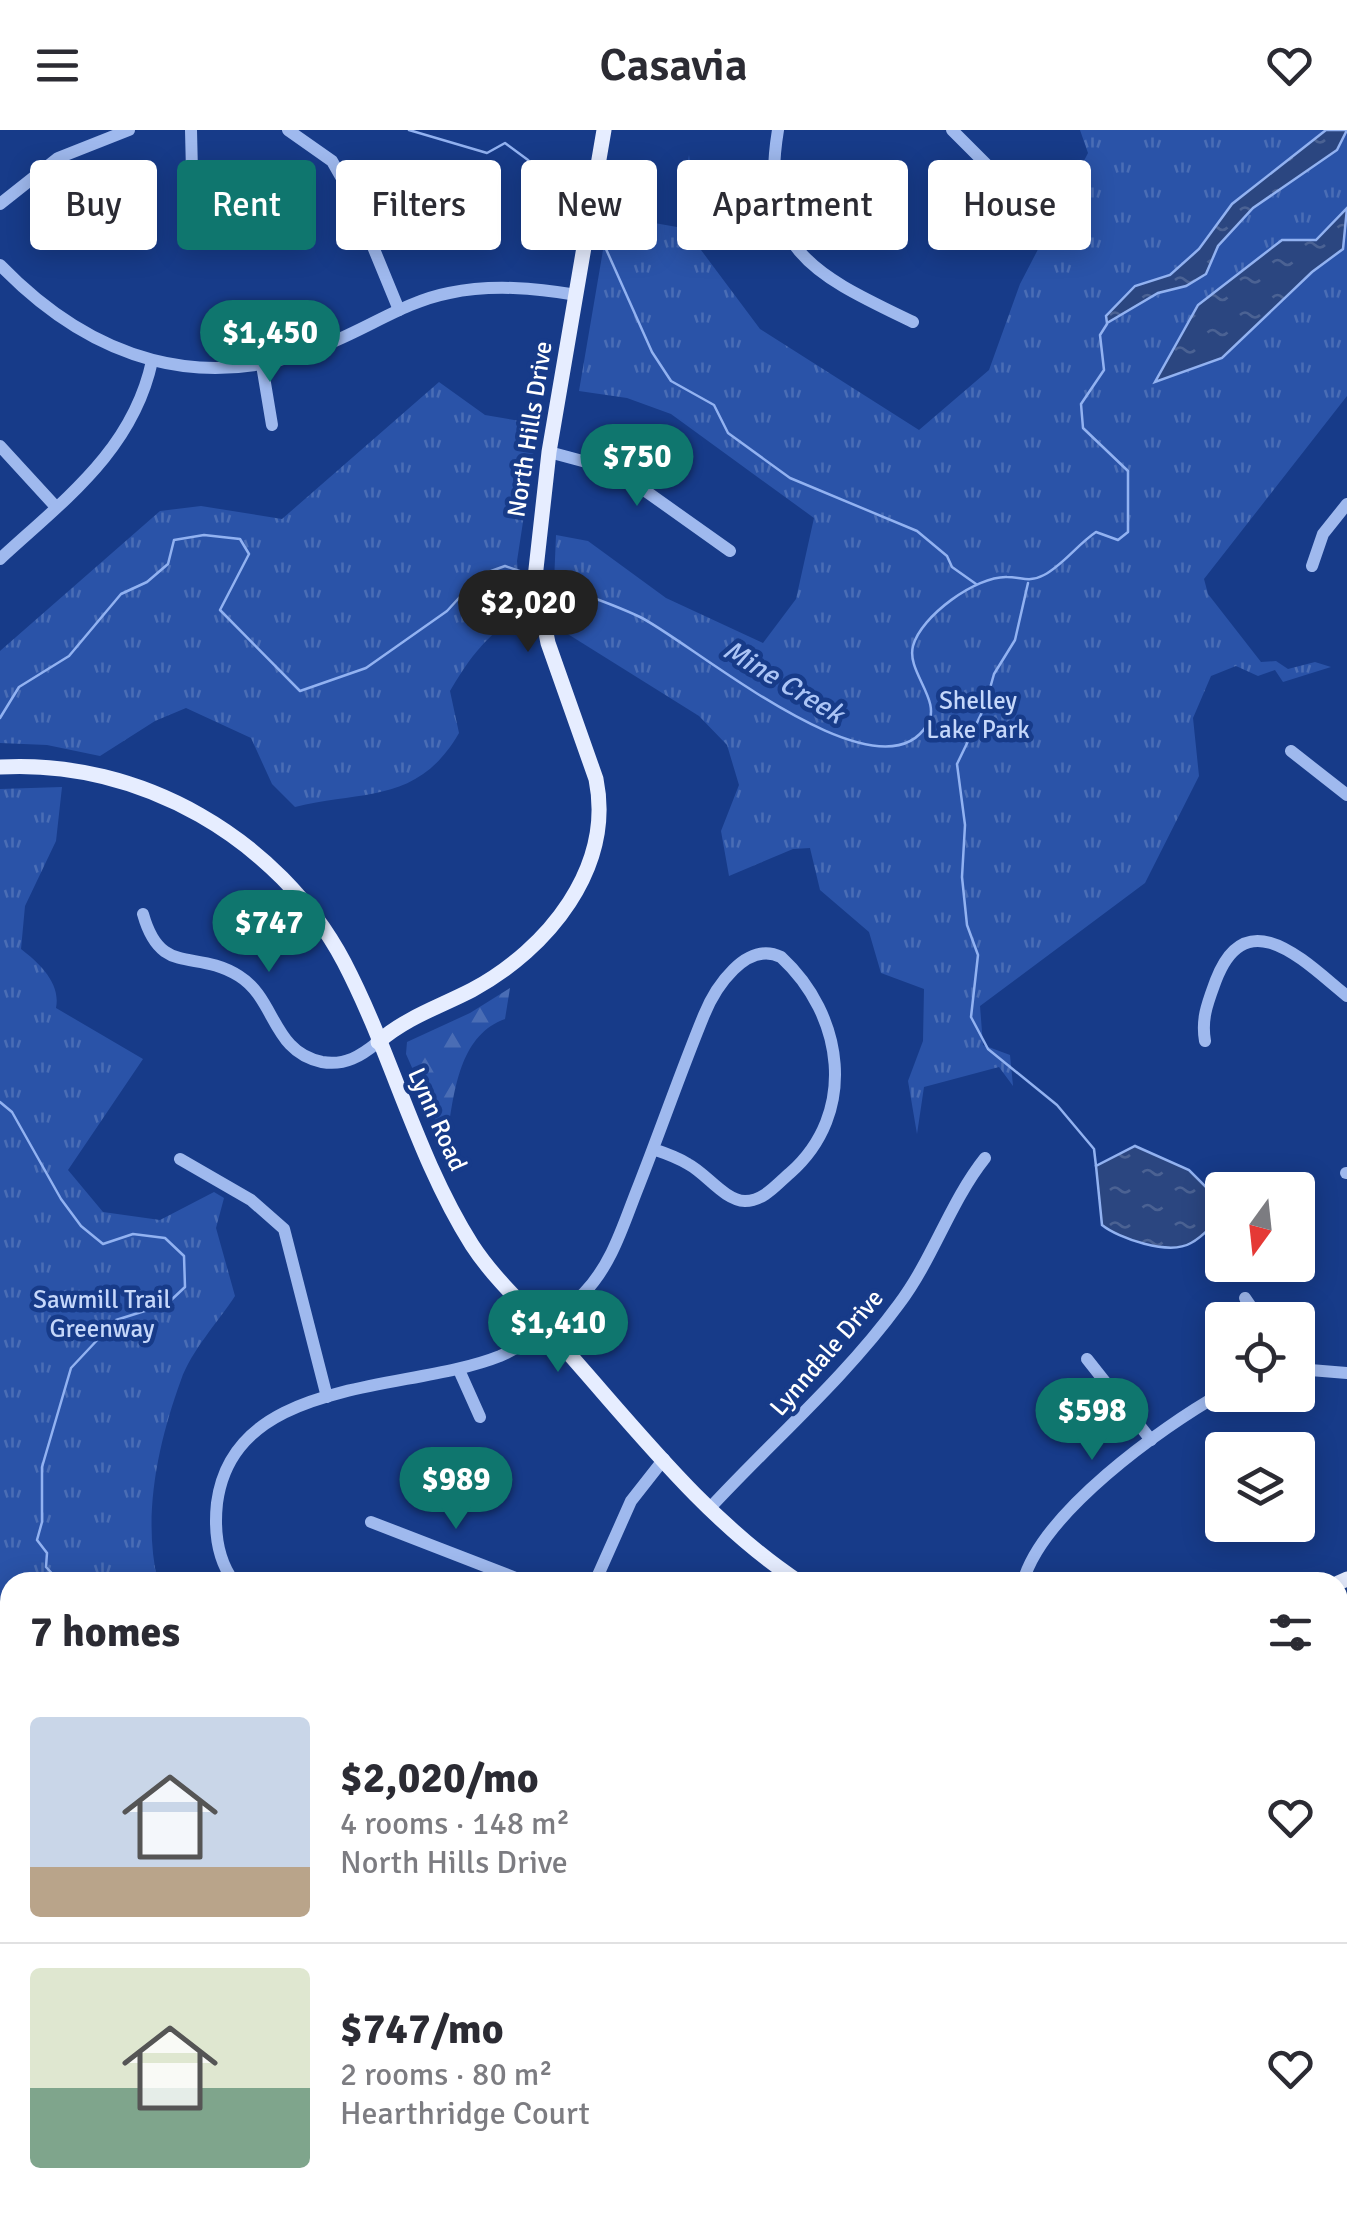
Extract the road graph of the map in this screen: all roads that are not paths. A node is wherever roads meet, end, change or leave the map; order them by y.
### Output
1 (129, 130) edge
2 (191, 130) edge
3 (288, 130) edge
4 (604, 130) edge
5 (778, 130) edge
6 (952, 130) edge
7 (192, 160) edge
8 (982, 160) edge
9 (0, 204) edge
10 (0, 265) edge
11 (578, 295) junction
12 (400, 310) junction
13 (913, 322) dead end
14 (152, 361) junction
15 (262, 365) junction
16 (272, 424) dead end
17 (0, 446) edge
18 (549, 452) junction
19 (1347, 504) edge
20 (56, 508) junction
21 (730, 551) dead end
22 (0, 558) edge
23 (1312, 566) dead end
24 (1292, 751) dead end
25 (0, 766) edge
26 (1347, 795) edge
27 (143, 914) dead end
28 (1347, 996) edge
29 (378, 1042) junction
30 (1205, 1042) dead end
31 (653, 1149) junction
32 (985, 1158) dead end
33 (180, 1159) dead end
34 (743, 1201) junction
35 (742, 1216) dead end
36 (1246, 1298) dead end
37 (1249, 1302) edge
38 (544, 1326) junction
39 (1087, 1359) dead end
40 (459, 1370) junction
41 (1315, 1370) edge
42 (1347, 1373) edge
43 (326, 1397) junction
44 (1205, 1404) edge
45 (480, 1417) dead end
46 (1151, 1440) junction
47 (664, 1459) junction
48 (710, 1508) junction
49 (370, 1522) dead end
50 (229, 1572) edge
51 (500, 1572) edge
52 (599, 1572) edge
53 (782, 1572) edge
54 (1026, 1572) edge

1 - 9 street
2 - 7 street
3 - 12 street
4 - 11 main road, North Hills Drive
5 - 13 street
6 - 8 street
10 - 14 street
11 - 12 street
11 - 18 main road, North Hills Drive
12 - 15 street
14 - 15 street
14 - 20 street
15 - 16 street
17 - 20 street
18 - 21 street
18 - 29 main road, North Hills Drive
19 - 23 street
20 - 22 street
24 - 26 street
25 - 29 main road, Lynn Road
27 - 29 street
28 - 30 street
29 - 38 main road, Lynn Road
31 - 34 street
31 - 34 street
31 - 38 street
32 - 48 street, Lynndale Drive
33 - 43 street
34 - 35 street
36 - 37 street
38 - 40 street
38 - 47 main road, Lynn Road
39 - 46 street
40 - 43 street
40 - 45 street
41 - 42 street
43 - 50 street
44 - 46 street
46 - 54 street
47 - 48 main road, Lynn Road
47 - 52 street
48 - 53 main road, Lynn Road
49 - 51 street

